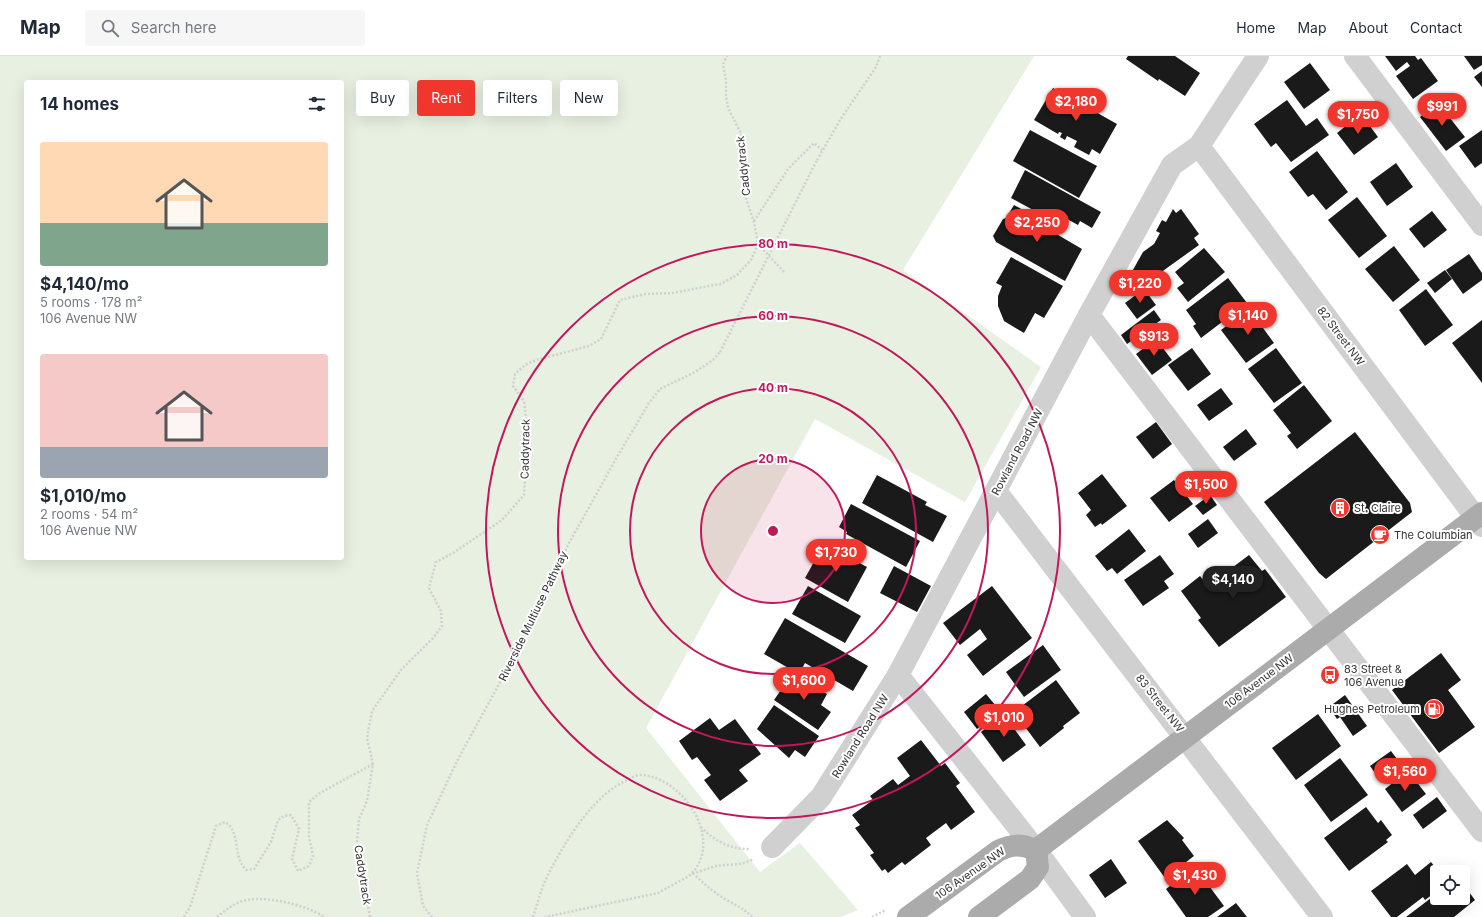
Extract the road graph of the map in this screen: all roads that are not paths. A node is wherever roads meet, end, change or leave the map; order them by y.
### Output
1 (1258, 56) edge
2 (1355, 56) edge
3 (1200, 146) junction
4 (1482, 225) edge
5 (1090, 315) junction
6 (996, 491) junction
7 (1480, 519) edge
8 (1328, 628) junction
9 (898, 675) junction
10 (1185, 736) junction
11 (1482, 831) edge
12 (772, 848) road end
13 (1036, 850) junction
14 (908, 917) edge
15 (979, 917) edge
16 (1086, 917) edge
17 (1322, 917) edge

1 - 3 street, Rowland Road NW
2 - 4 street
3 - 5 street, Rowland Road NW
3 - 7 street, 82 Street NW
5 - 6 street, Rowland Road NW
5 - 8 street
6 - 9 street, Rowland Road NW
6 - 10 street, 83 Street NW
7 - 8 main road, 106 Avenue NW
8 - 10 main road, 106 Avenue NW
8 - 11 street
9 - 12 street, Rowland Road NW
9 - 13 street
10 - 13 main road, 106 Avenue NW
10 - 17 street, 83 Street NW
13 - 14 main road, 106 Avenue NW
13 - 15 main road
13 - 16 street

